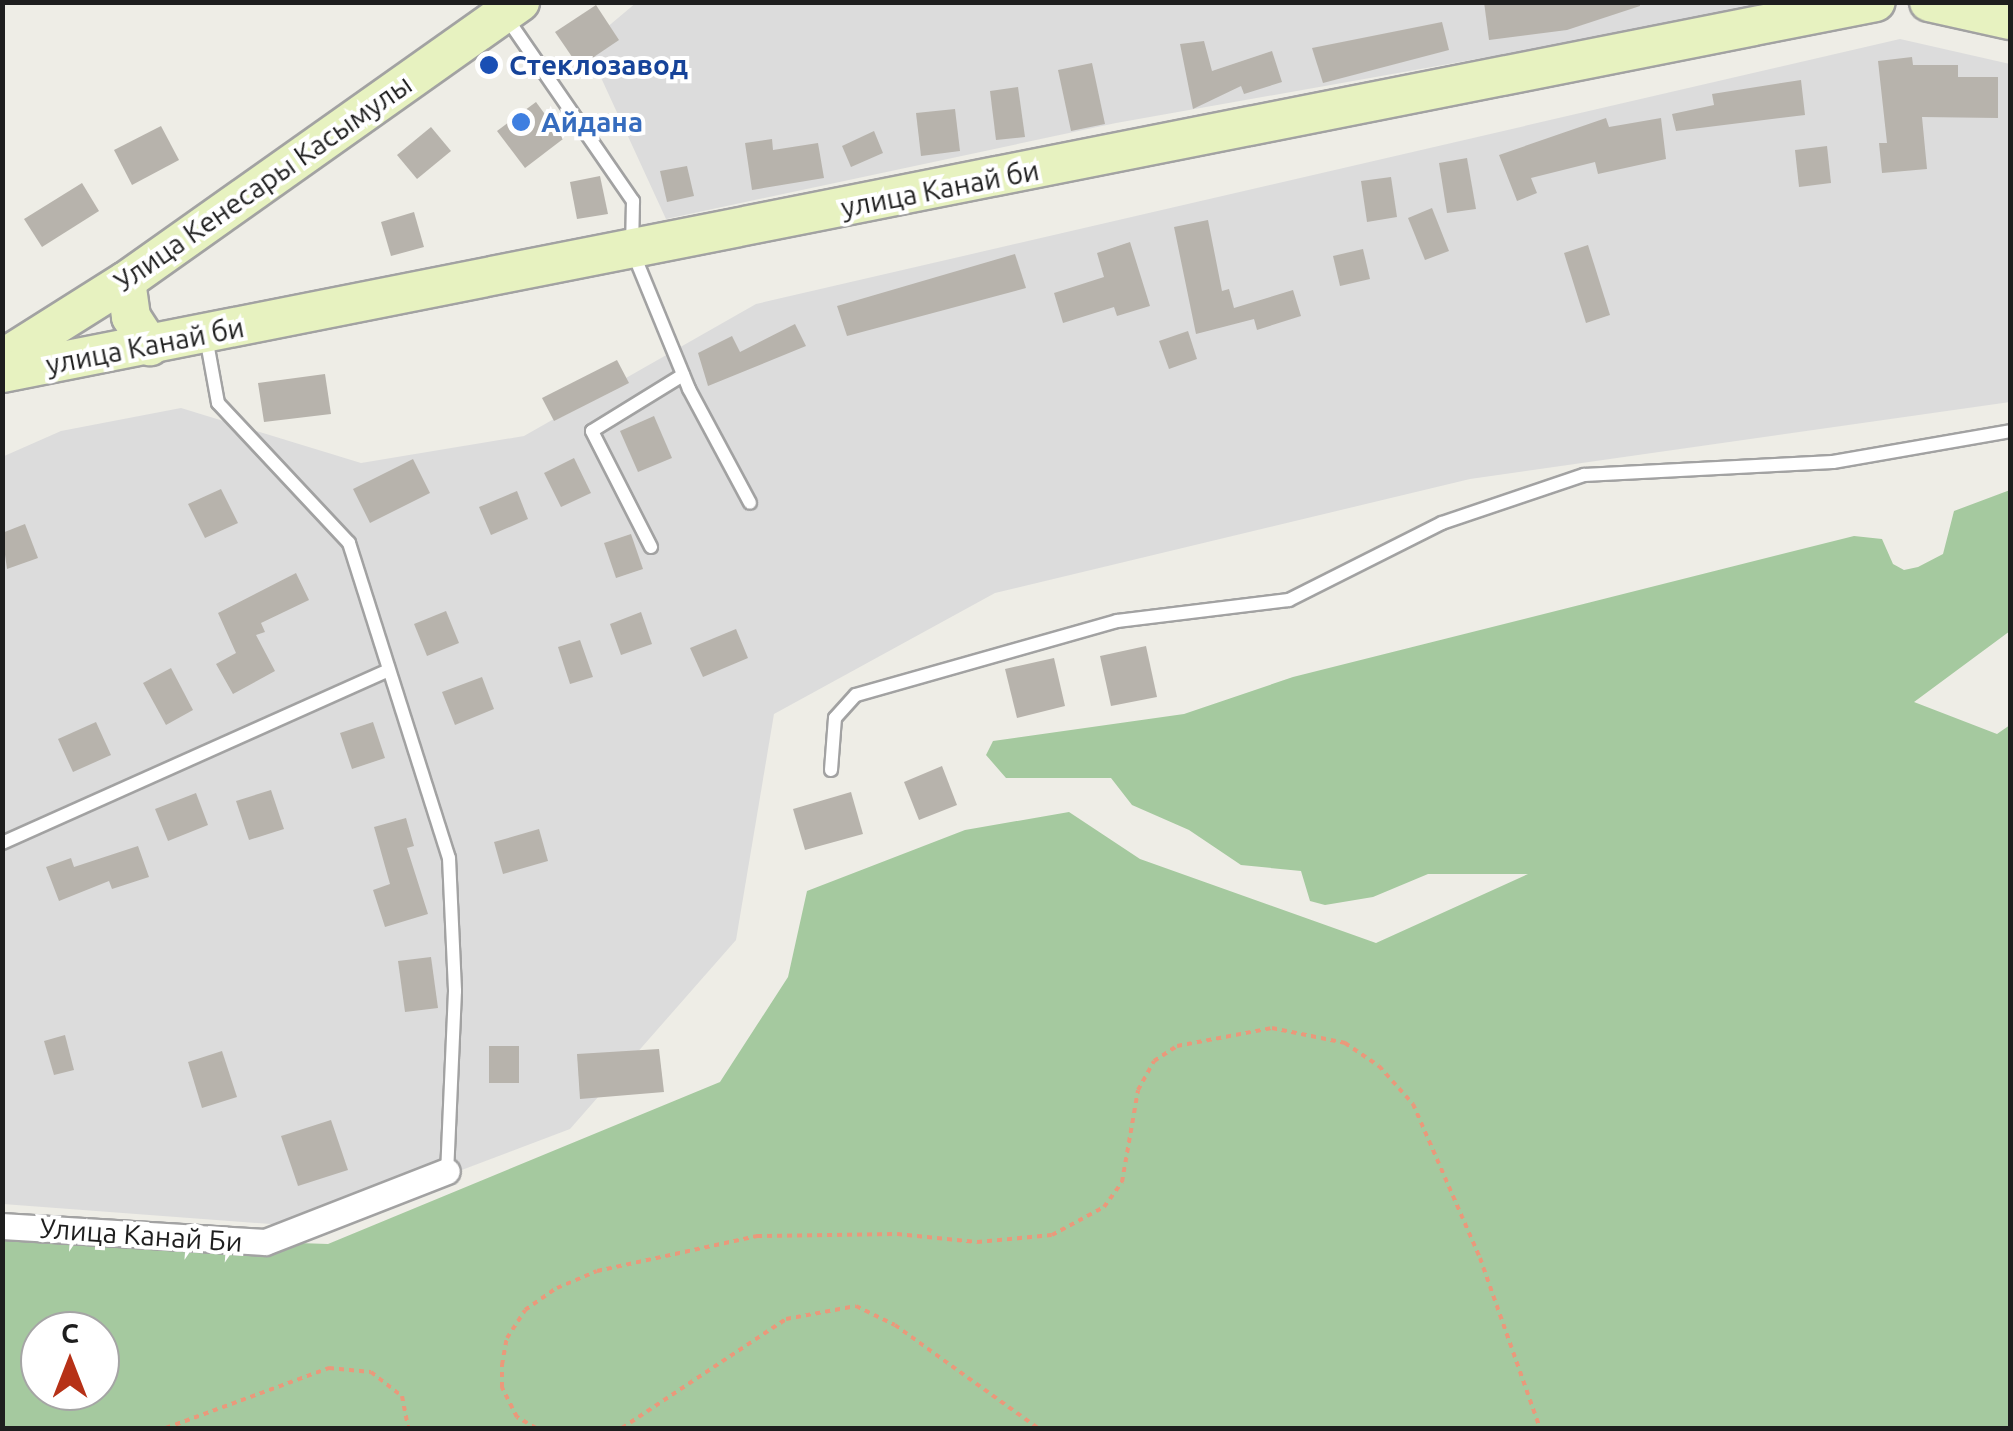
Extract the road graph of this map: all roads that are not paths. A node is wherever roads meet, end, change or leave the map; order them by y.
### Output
1 (1876, 2) edge
2 (1930, 2) edge
3 (512, 8) edge
4 (2010, 20) edge
5 (632, 250) junction
6 (126, 281) junction
7 (206, 334) junction
8 (150, 346) junction
9 (2, 359) edge
10 (2, 373) edge
11 (683, 375) junction
12 (2010, 431) edge
13 (750, 503) dead end
14 (651, 547) dead end
15 (385, 672) junction
16 (830, 770) dead end
17 (2, 843) edge
18 (447, 1171) joint
19 (2, 1226) edge

1 - 5 main road, улица Канай би
2 - 4 main road
3 - 5 lane
3 - 6 main road, Улица Кенесары Касымулы
5 - 7 main road, улица Канай би
5 - 11 lane
6 - 8 main road
6 - 9 main road, Улица Кенесары Касымулы
7 - 8 main road, улица Канай би
7 - 15 lane
8 - 10 main road, улица Канай би
11 - 13 lane
11 - 14 lane
12 - 16 lane
15 - 17 lane
15 - 18 lane
18 - 19 street, Улица Канай Би

